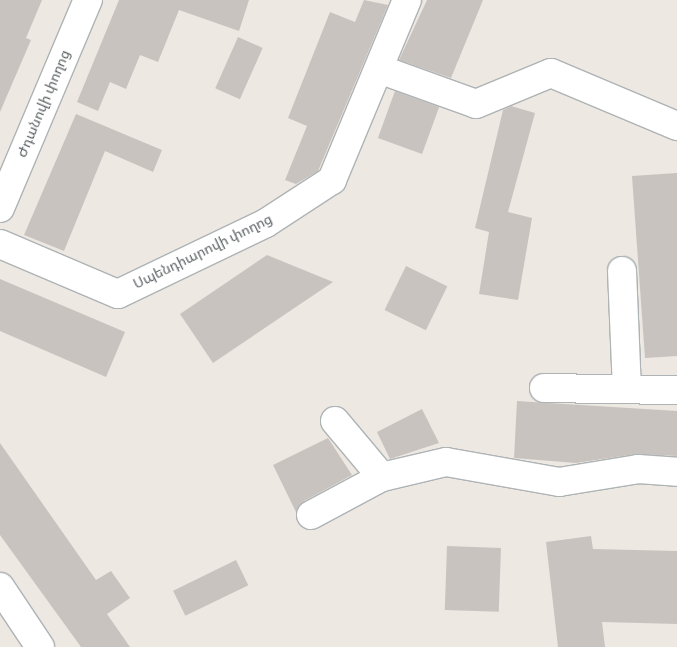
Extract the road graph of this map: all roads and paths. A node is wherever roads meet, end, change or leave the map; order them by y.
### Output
1 (88, 0) edge
2 (408, 0) edge
3 (379, 69) junction
4 (677, 126) edge
5 (0, 208) edge
6 (0, 244) edge
7 (622, 271) dead end
8 (544, 388) dead end
9 (627, 389) junction
10 (677, 390) edge
11 (335, 421) dead end
12 (677, 472) edge
13 (382, 477) junction
14 (311, 515) dead end
15 (0, 588) edge
16 (40, 647) edge

1 - 5 street, Ժդանովի փողոց
2 - 3 street, Սպենդիարովի փողոց
3 - 4 street
3 - 6 street, Սպենդիարովի փողոց
7 - 9 street
8 - 9 street
9 - 10 street
11 - 13 street
12 - 13 street
13 - 14 street
15 - 16 street

